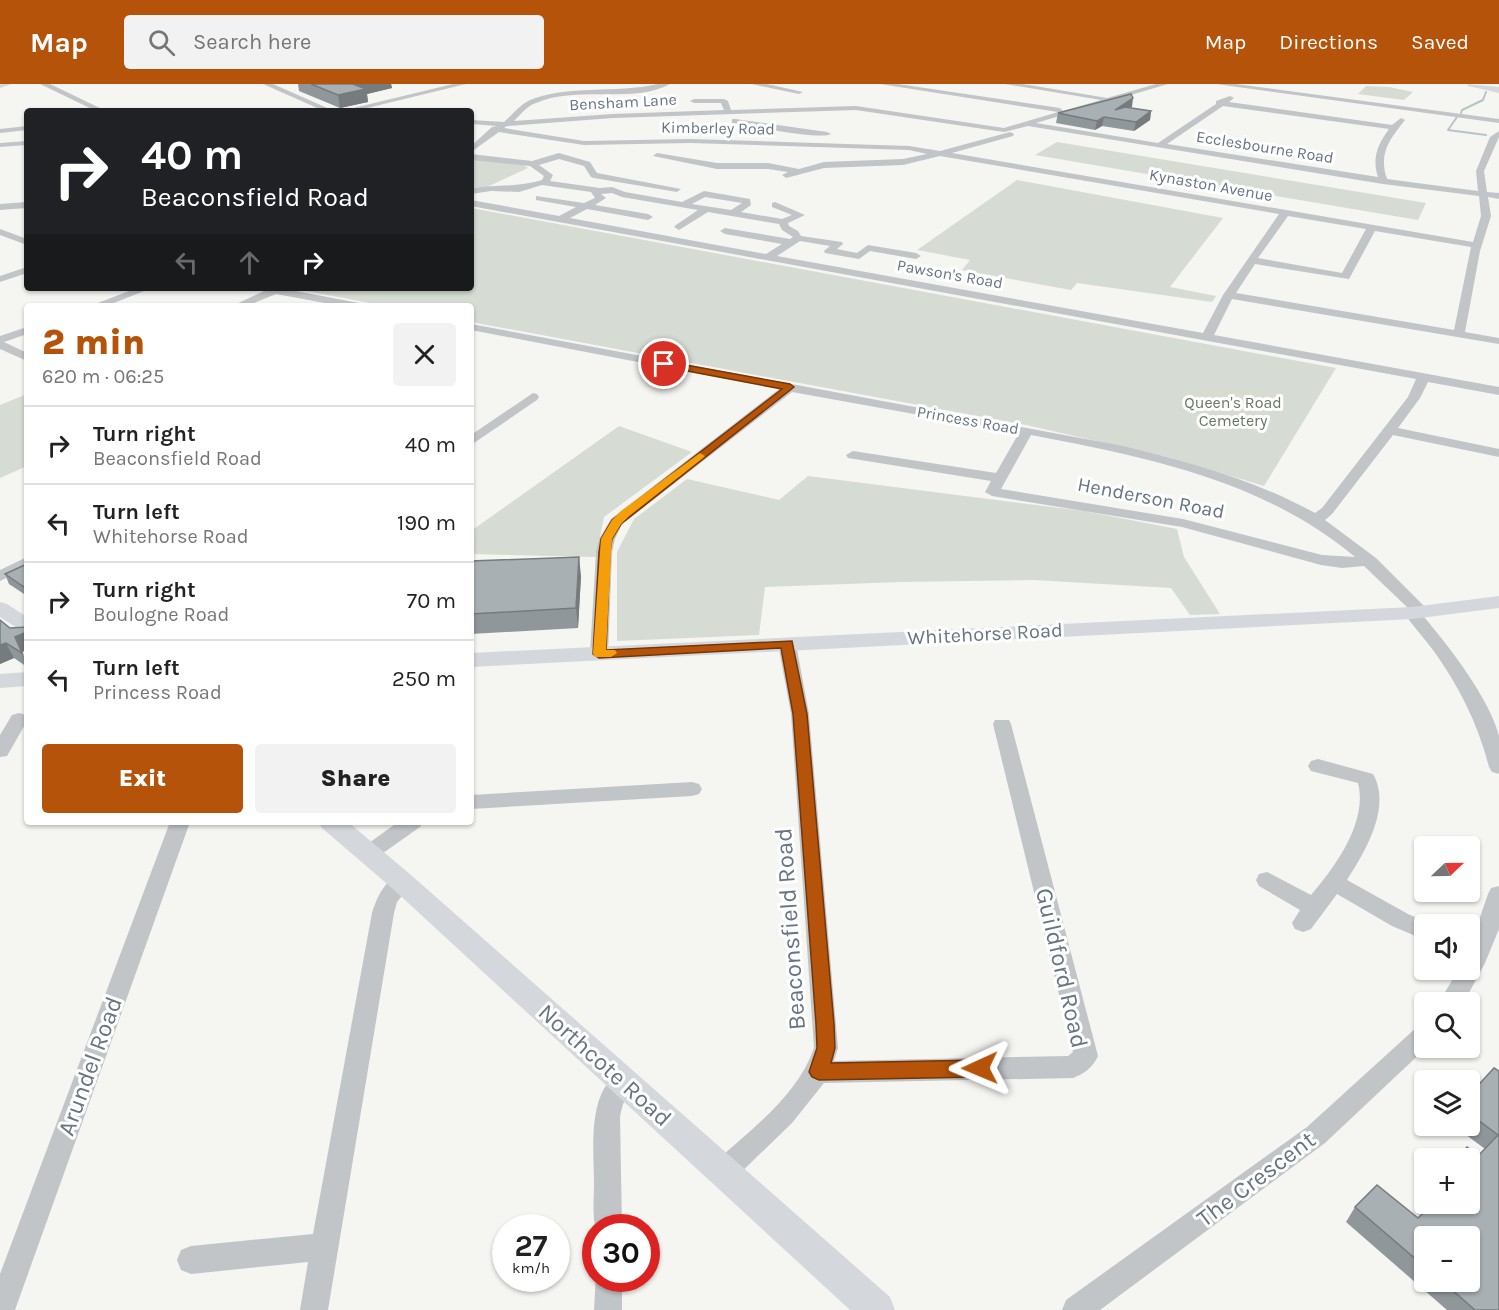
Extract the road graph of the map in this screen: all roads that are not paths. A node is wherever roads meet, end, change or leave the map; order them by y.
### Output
1 (8, 84) edge
2 (44, 84) edge
3 (267, 84) edge
4 (462, 84) edge
5 (666, 84) edge
6 (755, 84) edge
7 (884, 84) edge
8 (1009, 84) edge
9 (1146, 84) edge
10 (1220, 84) edge
11 (1471, 84) edge
12 (0, 85) edge
13 (1161, 85) edge
14 (590, 88) edge
15 (1250, 88) junction
16 (1499, 90) edge
17 (799, 92) dead end
18 (1110, 99) junction
19 (694, 101) dead end
20 (1219, 103) junction
21 (96, 108) edge
22 (323, 108) edge
23 (358, 108) edge
24 (1067, 111) junction
25 (1410, 111) junction
26 (728, 112) junction
27 (705, 113) junction
28 (1499, 121) edge
29 (474, 123) edge
30 (1026, 124) junction
31 (498, 127) junction
32 (24, 128) edge
33 (1395, 128) junction
34 (1004, 130) junction
35 (0, 131) edge
36 (1499, 133) edge
37 (835, 134) dead end
38 (24, 143) edge
39 (0, 145) edge
40 (1160, 145) junction
41 (474, 147) edge
42 (942, 153) junction
43 (657, 156) dead end
44 (474, 158) edge
45 (575, 159) junction
46 (602, 164) dead end
47 (532, 165) junction
48 (797, 171) junction
49 (786, 175) dead end
50 (1383, 181) junction
51 (629, 182) junction
52 (543, 183) junction
53 (677, 189) dead end
54 (615, 190) junction
55 (474, 191) edge
56 (601, 194) junction
57 (1484, 195) junction
58 (1499, 196) edge
59 (539, 198) dead end
60 (474, 204) edge
61 (775, 204) dead end
62 (24, 205) edge
63 (683, 205) junction
64 (587, 206) junction
65 (0, 207) edge
66 (705, 210) junction
67 (732, 213) junction
68 (1285, 213) junction
69 (648, 217) dead end
70 (561, 219) junction
71 (783, 222) junction
72 (679, 227) dead end
73 (1371, 228) junction
74 (725, 231) dead end
75 (1481, 231) junction
76 (0, 232) edge
77 (1493, 233) dead end
78 (794, 240) junction
79 (24, 241) edge
80 (1476, 245) junction
81 (768, 257) junction
82 (1251, 260) junction
83 (908, 264) dead end
84 (24, 271) edge
85 (899, 272) dead end
86 (0, 279) edge
87 (890, 280) junction
88 (116, 291) edge
89 (138, 291) edge
90 (274, 291) edge
91 (281, 291) edge
92 (126, 295) junction
93 (1228, 295) junction
94 (104, 303) edge
95 (245, 303) edge
96 (343, 303) edge
97 (474, 328) edge
98 (24, 331) edge
99 (1459, 335) junction
100 (1208, 337) junction
101 (0, 340) edge
102 (1499, 341) edge
103 (0, 345) edge
104 (24, 356) edge
105 (1422, 379) junction
106 (790, 387) junction
107 (1499, 391) edge
108 (533, 397) dead end
109 (1390, 430) junction
110 (1027, 431) junction
111 (474, 439) edge
112 (1499, 453) edge
113 (853, 455) dead end
114 (1000, 478) junction
115 (1316, 520) junction
116 (1370, 561) junction
117 (24, 564) edge
118 (0, 576) edge
119 (1499, 602) edge
120 (0, 608) edge
121 (1417, 613) junction
122 (24, 624) edge
123 (787, 644) junction
124 (599, 654) junction
125 (474, 660) edge
126 (24, 679) edge
127 (0, 681) edge
128 (19, 719) dead end
129 (1002, 724) dead end
130 (0, 751) edge
131 (1318, 766) dead end
132 (1499, 766) edge
133 (692, 789) dead end
134 (474, 802) edge
135 (179, 825) edge
136 (335, 825) edge
137 (409, 825) edge
138 (369, 853) junction
139 (1267, 880) dead end
140 (402, 882) junction
141 (1335, 883) junction
142 (1499, 894) edge
143 (1414, 926) edge
144 (1480, 937) edge
145 (1414, 1044) edge
146 (819, 1072) junction
147 (623, 1083) junction
148 (723, 1172) junction
149 (608, 1214) edge
150 (325, 1247) junction
151 (191, 1260) dead end
152 (608, 1292) edge
153 (1, 1310) edge
154 (314, 1310) edge
155 (608, 1310) edge
156 (877, 1310) edge
157 (1076, 1310) edge

1 - 12 main road
2 - 21 street
3 - 22 street
4 - 23 street
5 - 14 street
6 - 17 street
7 - 24 street
8 - 18 street
9 - 13 street
10 - 15 street
11 - 16 main road
13 - 18 street, Bensham Lane
14 - 31 street
15 - 20 street
15 - 25 street
18 - 24 street, Bensham Lane
19 - 26 street
20 - 33 street
20 - 40 street
24 - 30 street, Bensham Lane
25 - 28 street
25 - 33 street
26 - 27 street, Bensham Lane
26 - 34 street, Bensham Lane
27 - 31 street, Bensham Lane
27 - 37 street
29 - 31 street, Bensham Lane
30 - 34 street, Bensham Lane
30 - 40 street, Ecclesbourne Road
31 - 41 street
31 - 42 street, Kimberley Road
32 - 35 street
33 - 50 street
34 - 42 street
36 - 57 street
38 - 39 street
40 - 50 street, Ecclesbourne Road
42 - 48 street
42 - 68 street, Kynaston Avenue
43 - 48 street
44 - 47 street
45 - 46 street
45 - 47 street
45 - 51 street
47 - 52 street
48 - 49 street
50 - 57 street, Ecclesbourne Road
51 - 53 street
51 - 54 street
52 - 55 street
52 - 56 street
54 - 56 street
54 - 63 street
56 - 64 street
57 - 58 street, Ecclesbourne Road
57 - 75 street
59 - 64 street
60 - 70 street, Pawson's Road
61 - 71 street
62 - 65 street
63 - 66 street
63 - 67 street
64 - 69 street
64 - 70 street
66 - 67 street
66 - 72 street
67 - 71 street
68 - 73 street, Kynaston Avenue
68 - 82 street
70 - 81 street, Pawson's Road
71 - 78 street
73 - 80 street, Kynaston Avenue
73 - 82 street
74 - 78 street
75 - 77 street
75 - 80 street
76 - 79 street
78 - 81 street
78 - 83 street
80 - 99 street
81 - 87 street, Pawson's Road
82 - 93 street
84 - 86 street
85 - 87 street
87 - 100 street, Pawson's Road
88 - 92 street
89 - 92 street
90 - 95 street
91 - 96 street
92 - 94 street
93 - 99 street
93 - 100 street
97 - 106 street, Princess Road
98 - 101 street
99 - 102 street
100 - 105 street, Pawson's Road
103 - 104 street
105 - 107 street, Pawson's Road
105 - 109 street
106 - 110 street, Princess Road
106 - 124 street
108 - 111 street
109 - 112 street
109 - 115 street
110 - 114 street
110 - 115 street, Princess Road
113 - 114 street
114 - 116 street, Henderson Road
115 - 116 street, Princess Road
116 - 121 street, Princess Road
117 - 118 street
119 - 121 main road, Whitehorse Road
120 - 122 main road
121 - 123 main road, Whitehorse Road
121 - 132 street
123 - 124 main road, Whitehorse Road
123 - 146 street, Beaconsfield Road
124 - 125 main road, Whitehorse Road
126 - 127 main road
128 - 130 street
129 - 146 street, Guildford Road
131 - 141 street
133 - 134 street
135 - 153 street, Arundel Road
136 - 138 main road, Northcote Road
137 - 138 street
138 - 140 main road, Northcote Road
139 - 141 street
140 - 147 main road, Northcote Road
140 - 150 street
141 - 143 street
142 - 144 street
145 - 157 street, The Crescent
146 - 148 street, Beaconsfield Road
147 - 148 main road, Northcote Road
147 - 149 street
148 - 156 main road, Northcote Road
150 - 151 street
150 - 154 street
152 - 155 street

